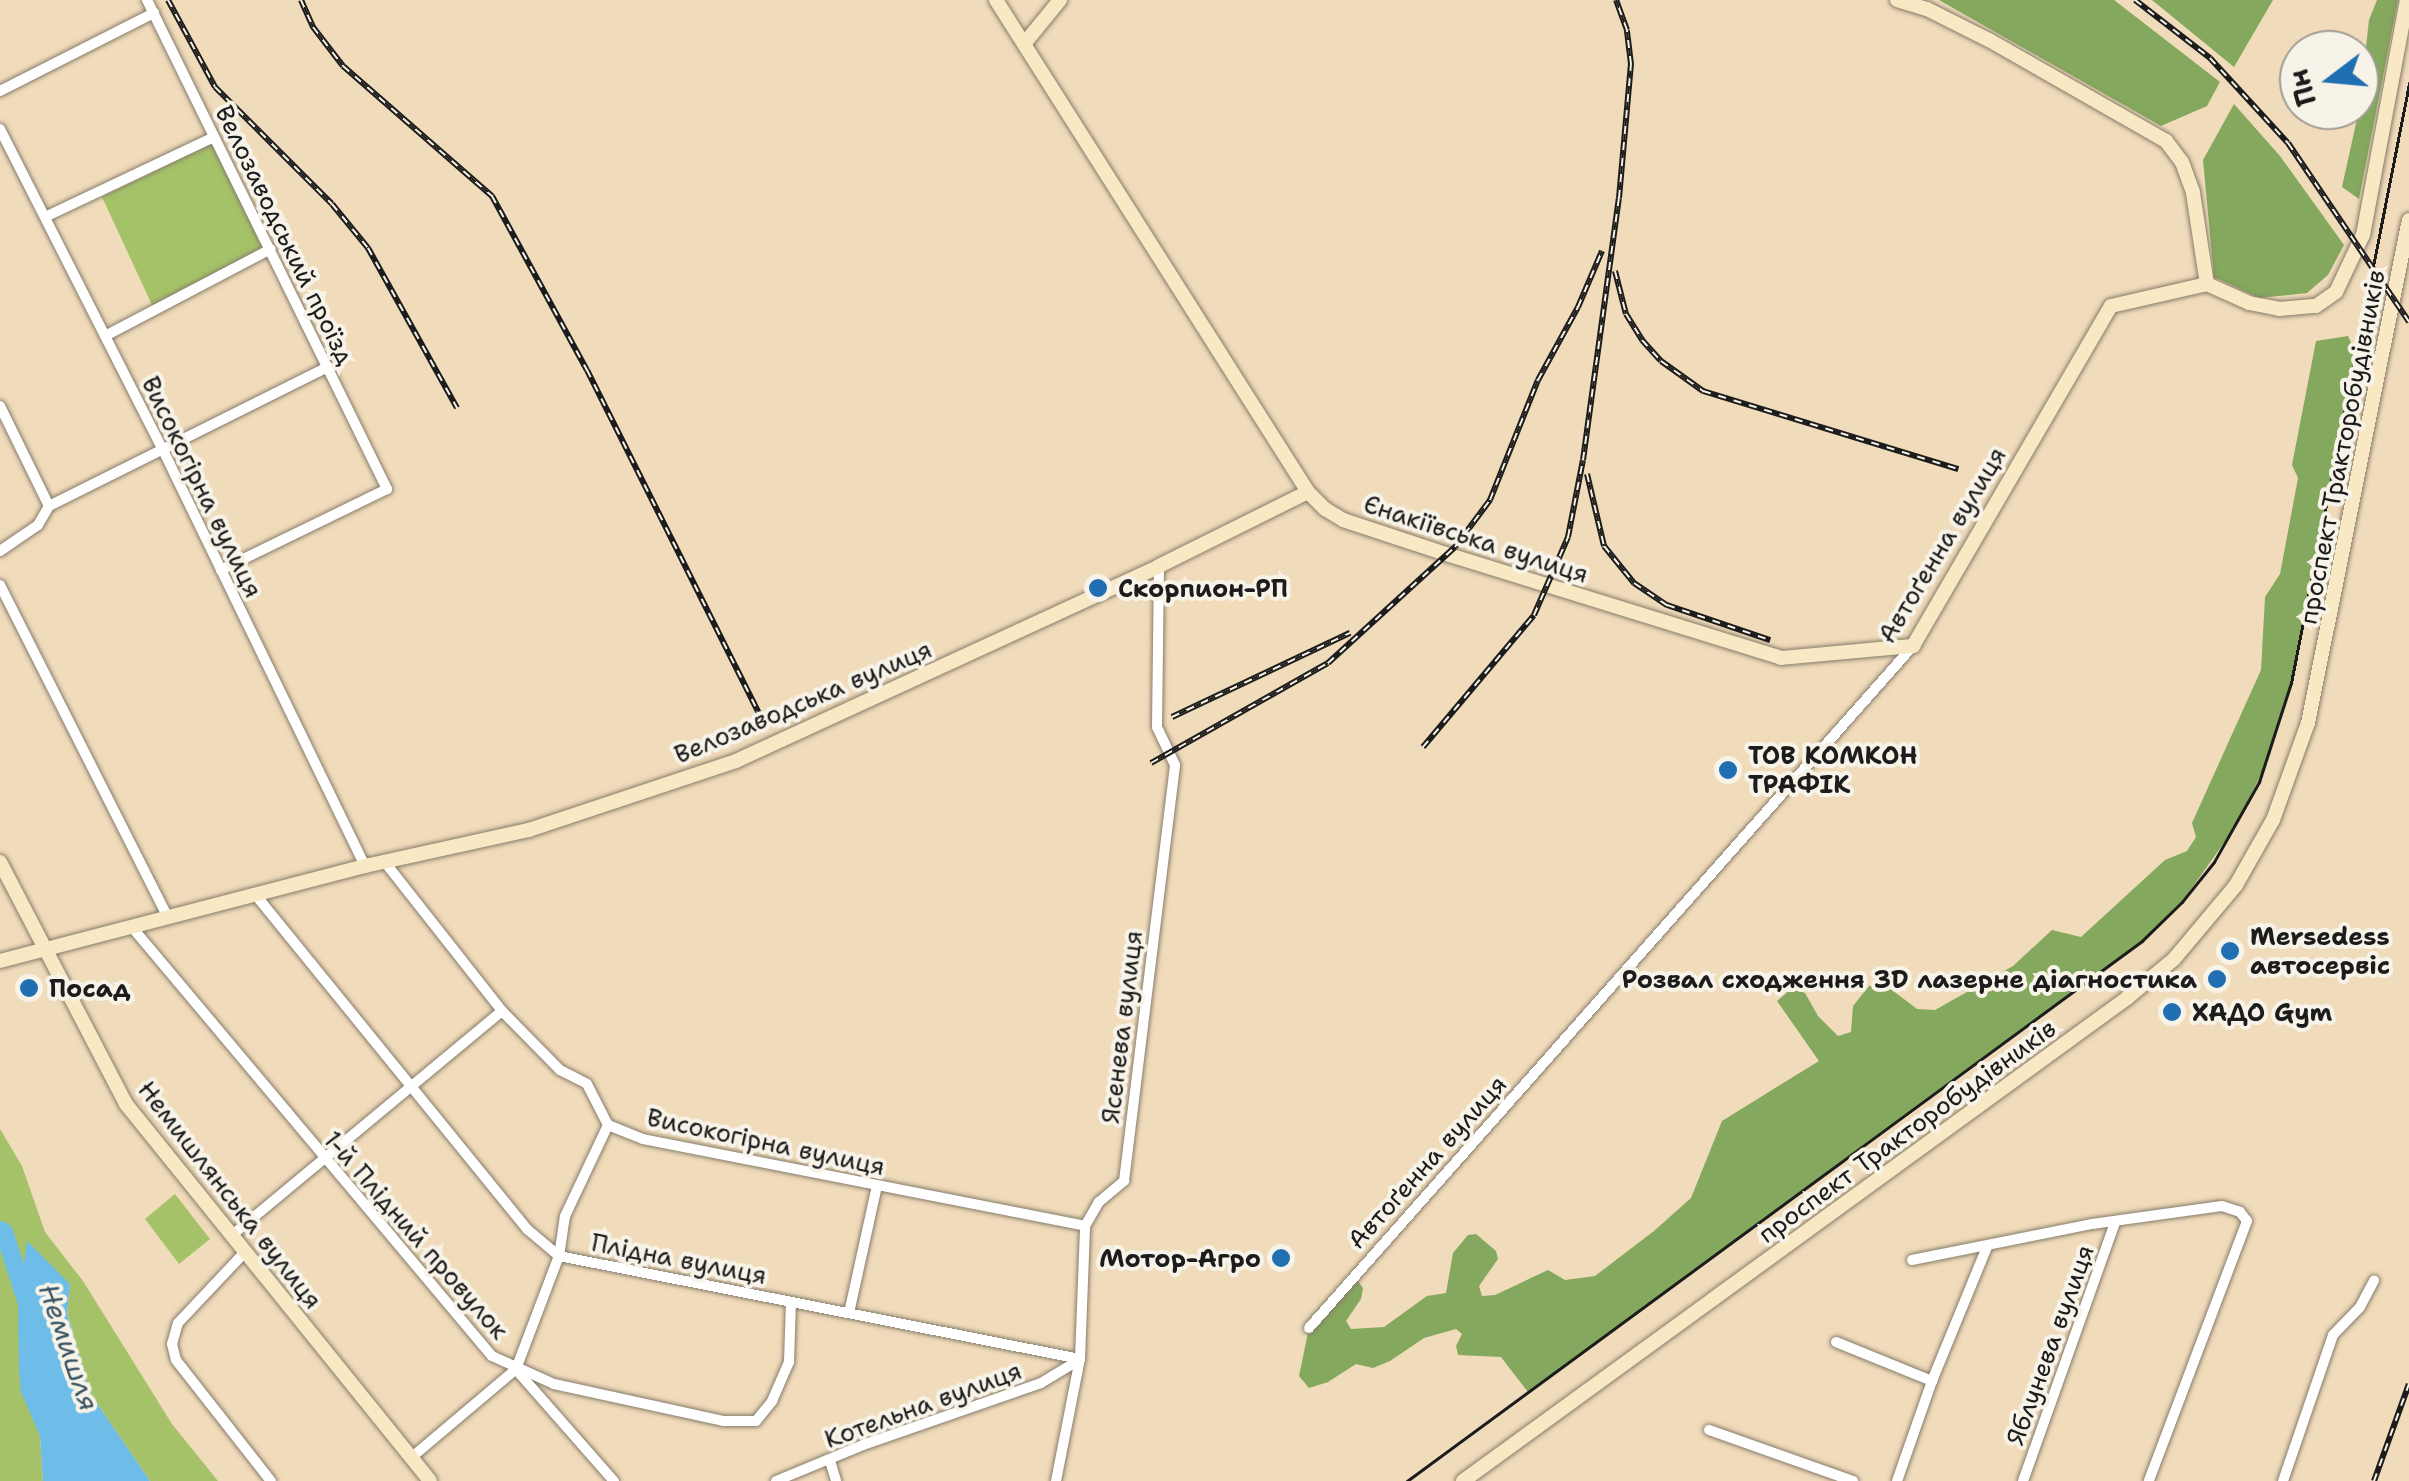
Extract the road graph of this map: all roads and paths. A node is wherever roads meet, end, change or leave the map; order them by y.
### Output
1 (146, 0) edge
2 (996, 0) edge
3 (1060, 0) edge
4 (1898, 0) edge
5 (2407, 0) edge
6 (154, 13) junction
7 (1024, 44) junction
8 (0, 91) edge
9 (0, 129) edge
10 (214, 137) junction
11 (45, 217) junction
12 (2409, 220) edge
13 (272, 249) junction
14 (2206, 284) junction
15 (105, 336) junction
16 (328, 367) junction
17 (0, 406) edge
18 (163, 450) junction
19 (1308, 492) junction
20 (49, 506) junction
21 (0, 551) edge
22 (1160, 566) junction
23 (221, 570) junction
24 (0, 585) edge
25 (1913, 646) junction
26 (384, 861) junction
27 (365, 866) junction
28 (1, 867) edge
29 (254, 894) junction
30 (167, 915) junction
31 (130, 925) junction
32 (45, 948) junction
33 (0, 960) edge
34 (502, 1011) junction
35 (409, 1088) junction
36 (608, 1125) junction
37 (322, 1157) junction
38 (877, 1186) junction
39 (2115, 1222) junction
40 (1085, 1226) junction
41 (231, 1236) junction
42 (1987, 1247) junction
43 (244, 1253) junction
44 (560, 1256) junction
45 (1912, 1260) dead end
46 (2374, 1281) dead end
47 (791, 1302) junction
48 (850, 1313) junction
49 (1309, 1328) dead end
50 (1836, 1342) dead end
51 (1080, 1359) junction
52 (516, 1369) junction
53 (1932, 1381) junction
54 (1709, 1430) dead end
55 (412, 1457) junction
56 (830, 1461) junction
57 (1828, 1477) edge
58 (271, 1481) edge
59 (430, 1481) edge
60 (614, 1481) edge
61 (776, 1481) edge
62 (836, 1481) edge
63 (1056, 1481) edge
64 (1463, 1481) edge
65 (1853, 1481) edge
66 (1897, 1481) edge
67 (2023, 1481) edge
68 (2149, 1481) edge
69 (2283, 1481) edge

1 - 6 street, Велозаводський проїзд
2 - 7 street, Єнакіївська вулиця
3 - 7 street
4 - 14 street
5 - 14 street
6 - 8 street
6 - 10 street, Велозаводський проїзд
7 - 19 street, Єнакіївська вулиця
9 - 11 street, Високогірна вулиця
10 - 11 street
10 - 13 street, Велозаводський проїзд
11 - 15 street, Високогірна вулиця
12 - 64 street, проспект Тракторобудівників
13 - 15 street
13 - 16 street, Велозаводський проїзд
14 - 25 street, Автоґенна вулиця
15 - 18 street, Високогірна вулиця
16 - 18 street
16 - 23 street, Велозаводський проїзд
17 - 20 street
18 - 20 street
18 - 23 street, Високогірна вулиця
19 - 22 street, Велозаводська вулиця
19 - 25 street, Єнакіївська вулиця
20 - 21 street
22 - 26 street, Велозаводська вулиця
22 - 40 street, Ясенева вулиця
23 - 27 street, Високогірна вулиця
24 - 30 street
25 - 49 street, Автоґенна вулиця
26 - 27 street, Велозаводська вулиця
26 - 34 street, Високогірна вулиця
27 - 29 street, Велозаводська вулиця
28 - 32 street, Немишлянська вулиця
29 - 30 street, Велозаводська вулиця
29 - 35 street, Плідна вулиця
30 - 31 street, Велозаводська вулиця
31 - 32 street, Велозаводська вулиця
31 - 37 street, 1-й Плідний провулок
32 - 33 street, Велозаводська вулиця
32 - 41 street, Немишлянська вулиця
34 - 35 street
34 - 36 street, Високогірна вулиця
35 - 37 street
35 - 44 street, Плідна вулиця
36 - 38 street, Високогірна вулиця
36 - 44 street
37 - 41 street
37 - 52 street, 1-й Плідний провулок
38 - 40 street, Високогірна вулиця
38 - 48 street
39 - 42 street, Яблунева вулиця
39 - 67 street, Яблунева вулиця
39 - 68 street, Яблунева вулиця
40 - 51 street
41 - 43 street, Немишлянська вулиця
42 - 45 street, Яблунева вулиця
42 - 53 street
43 - 55 street, Немишлянська вулиця
43 - 58 street
44 - 47 street, Плідна вулиця
44 - 52 street
46 - 69 street
47 - 48 street, Плідна вулиця
47 - 52 street, 1-й Плідний провулок
48 - 51 street, Плідна вулиця
50 - 53 street
51 - 56 street, Котельна вулиця
51 - 63 street
52 - 55 street
52 - 60 street
53 - 66 street
54 - 57 street
55 - 59 street, Немишлянська вулиця
56 - 61 street, Котельна вулиця
56 - 62 street
57 - 65 street

